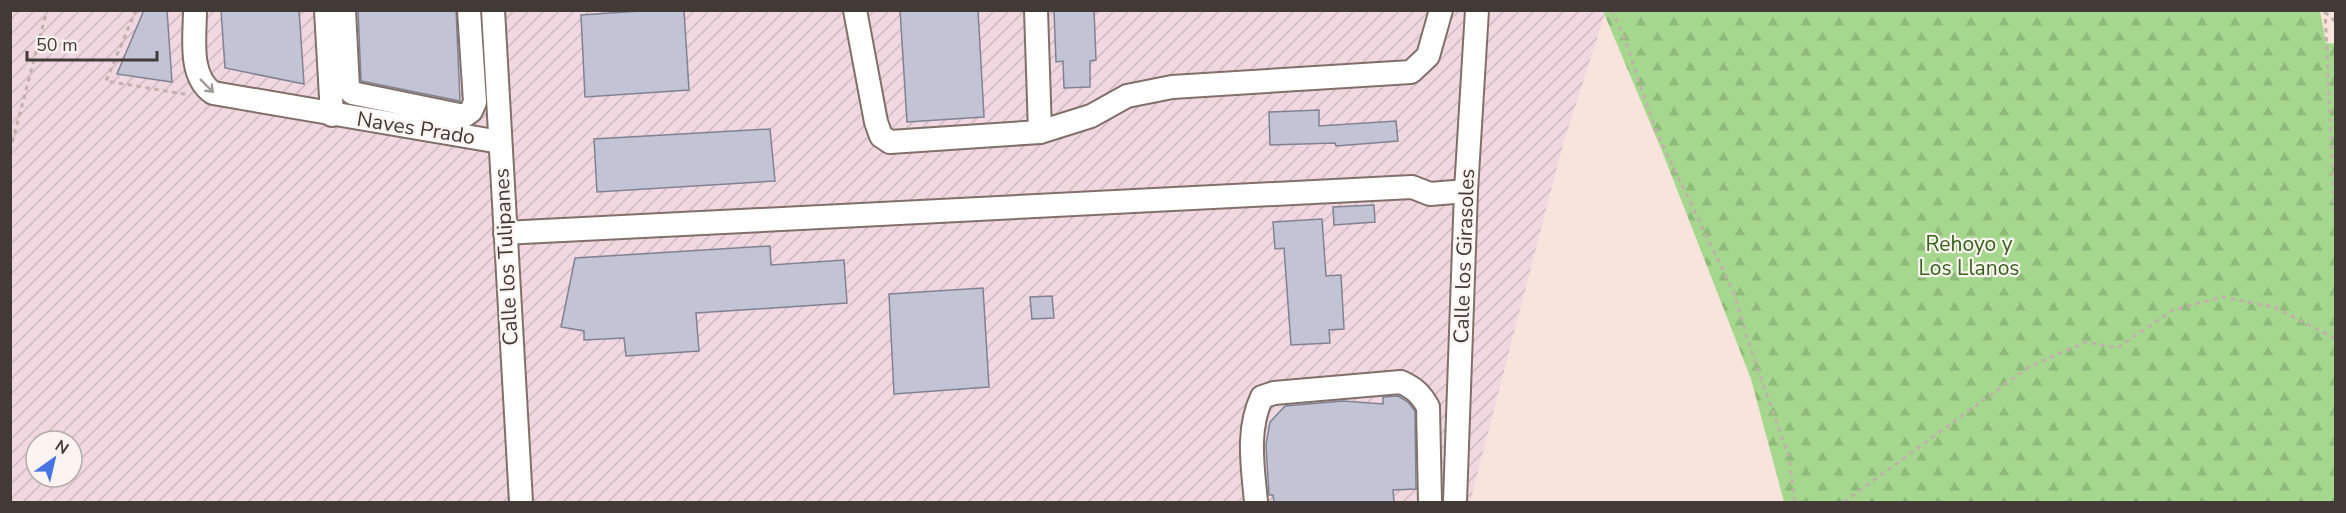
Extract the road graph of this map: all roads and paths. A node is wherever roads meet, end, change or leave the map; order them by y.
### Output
1 (47, 10) edge
2 (136, 10) edge
3 (195, 10) edge
4 (326, 10) edge
5 (344, 10) edge
6 (469, 10) edge
7 (492, 10) edge
8 (855, 10) edge
9 (1036, 10) edge
10 (1441, 10) edge
11 (1477, 10) edge
12 (1612, 10) edge
13 (2325, 11) edge
14 (2336, 22) edge
15 (339, 70) junction
16 (182, 86) dead end
17 (332, 115) junction
18 (1040, 132) junction
19 (500, 142) junction
20 (10, 151) edge
21 (1466, 191) junction
22 (505, 233) junction
23 (2336, 248) edge
24 (2336, 339) edge
25 (521, 502) edge
26 (1256, 502) edge
27 (1430, 502) edge
28 (1455, 502) edge
29 (1795, 502) edge
30 (1844, 502) edge

1 - 20 path
2 - 16 path
3 -> 17 street, Naves Prado
4 - 15 street, Naves Prado
5 - 15 street
6 - 15 street
7 - 19 street, Calle los Tulipanes
8 - 18 street
9 - 18 street
10 - 18 street
11 - 21 street, Calle los Girasoles
12 - 29 path
13 - 14 path
13 - 23 path
15 - 17 street, Naves Prado
17 - 19 street, Naves Prado
19 - 22 street, Calle los Tulipanes
21 - 22 street
21 - 28 street, Calle los Girasoles
22 - 25 street, Calle los Tulipanes
24 - 30 path
26 - 27 street

